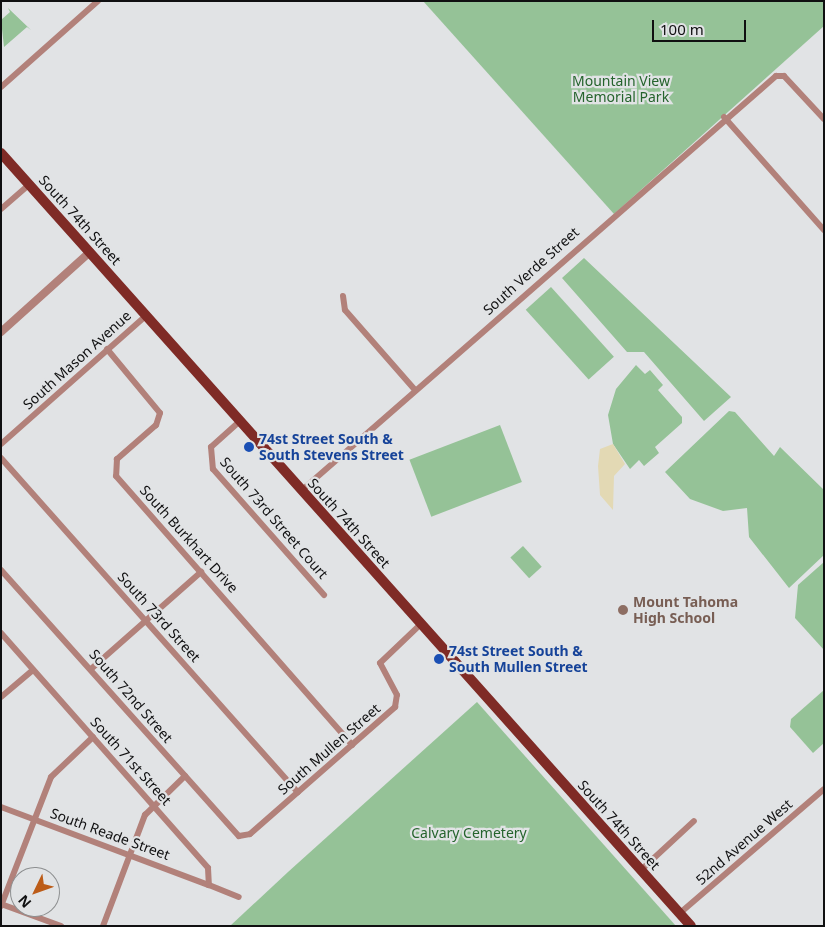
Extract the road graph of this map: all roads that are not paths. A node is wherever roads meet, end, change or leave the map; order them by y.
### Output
1 (98, 1) edge
2 (1, 87) edge
3 (724, 116) junction
4 (824, 120) edge
5 (1, 153) edge
6 (29, 184) junction
7 (1, 209) edge
8 (824, 230) edge
9 (90, 252) junction
10 (342, 296) dead end
11 (147, 315) junction
12 (1, 332) edge
13 (107, 350) junction
14 (415, 390) junction
15 (240, 421) junction
16 (1, 444) edge
17 (1, 458) edge
18 (301, 491) junction
19 (1, 570) edge
20 (202, 572) junction
21 (324, 595) dead end
22 (146, 621) junction
23 (421, 624) junction
24 (1, 633) edge
25 (91, 669) junction
26 (34, 670) junction
27 (1, 698) edge
28 (93, 737) junction
29 (352, 744) junction
30 (185, 776) junction
31 (824, 789) edge
32 (298, 792) junction
33 (154, 805) junction
34 (1, 807) edge
35 (35, 820) junction
36 (694, 821) dead end
37 (243, 836) joint
38 (130, 854) junction
39 (641, 870) junction
40 (209, 885) junction
41 (239, 897) dead end
42 (2, 905) edge
43 (680, 913) junction
44 (61, 926) edge
45 (103, 926) edge
46 (691, 926) edge

1 - 2 street
3 - 4 street, South Verde Street
3 - 8 street
3 - 14 street, South Verde Street
5 - 6 main road, South 74th Street
6 - 7 street
6 - 9 main road, South 74th Street
9 - 11 main road, South 74th Street
9 - 12 street
10 - 14 street
11 - 13 street, South Mason Avenue
11 - 15 main road, South 74th Street
13 - 16 street, South Mason Avenue
13 - 20 street, South Burkhart Drive
14 - 18 street, South Verde Street
15 - 18 main road, South 74th Street
15 - 21 street, South 73rd Street Court
17 - 22 street, South 73rd Street
18 - 23 main road, South 74th Street
19 - 25 street, South 72nd Street
20 - 22 street
20 - 29 street, South Burkhart Drive
22 - 25 street
22 - 32 street, South 73rd Street
23 - 29 street, South Mullen Street
23 - 39 main road, South 74th Street
24 - 26 street, South 71st Street
25 - 30 street, South 72nd Street
26 - 27 street
26 - 28 street, South 71st Street
28 - 33 street, South 71st Street
28 - 35 street
29 - 32 street, South Mullen Street
30 - 33 street
30 - 37 street, South 72nd Street
31 - 43 street, 52nd Avenue West
32 - 37 street, South Mullen Street
33 - 38 street
33 - 40 street, South 71st Street
34 - 35 street, South Reade Street
35 - 38 street, South Reade Street
35 - 42 street
36 - 39 street
38 - 40 street, South Reade Street
38 - 45 street
39 - 43 main road, South 74th Street
40 - 41 street
42 - 44 street
43 - 46 main road, South 74th Street

